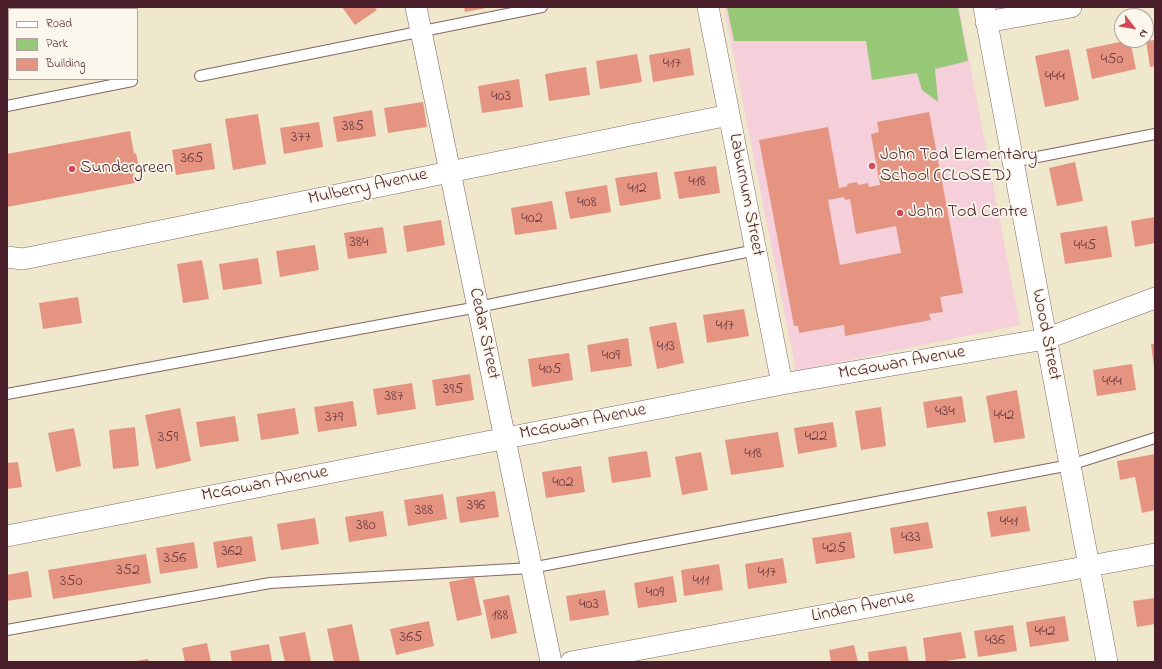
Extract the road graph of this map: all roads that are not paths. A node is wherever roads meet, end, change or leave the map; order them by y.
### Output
1 (416, 7) edge
2 (542, 7) edge
3 (708, 7) edge
4 (1071, 7) edge
5 (985, 15) edge
6 (421, 32) junction
7 (200, 76) dead end
8 (132, 81) dead end
9 (7, 106) edge
10 (729, 115) junction
11 (1155, 134) edge
12 (1012, 162) junction
13 (450, 172) junction
14 (756, 250) junction
15 (7, 257) edge
16 (1155, 298) edge
17 (478, 307) junction
18 (1046, 339) junction
19 (782, 384) junction
20 (7, 394) edge
21 (1155, 438) edge
22 (505, 439) junction
23 (1070, 465) junction
24 (7, 536) edge
25 (1155, 554) edge
26 (1089, 566) junction
27 (531, 568) junction
28 (7, 630) edge
29 (551, 662) edge
30 (571, 662) edge
31 (1106, 662) edge

1 - 6 street, Cedar Street
2 - 6 lane
3 - 10 street, Laburnum Street
4 - 5 street
5 - 12 street, Wood Street
6 - 7 lane
6 - 13 street, Cedar Street
8 - 9 lane
10 - 13 street, Mulberry Avenue
10 - 14 street, Laburnum Street
11 - 12 lane
12 - 18 street, Wood Street
13 - 15 street, Mulberry Avenue
13 - 17 street, Cedar Street
14 - 17 lane
14 - 19 street, Laburnum Street
16 - 18 street, McGowan Avenue
17 - 20 lane
17 - 22 street, Cedar Street
18 - 19 street, McGowan Avenue
18 - 23 street, Wood Street
19 - 22 street, McGowan Avenue
21 - 23 lane
22 - 24 street, McGowan Avenue
22 - 27 street, Cedar Street
23 - 26 street, Wood Street
23 - 27 lane
25 - 26 street, Linden Avenue
26 - 30 street, Linden Avenue
26 - 31 street, Wood Street
27 - 28 lane
27 - 29 street, Cedar Street

